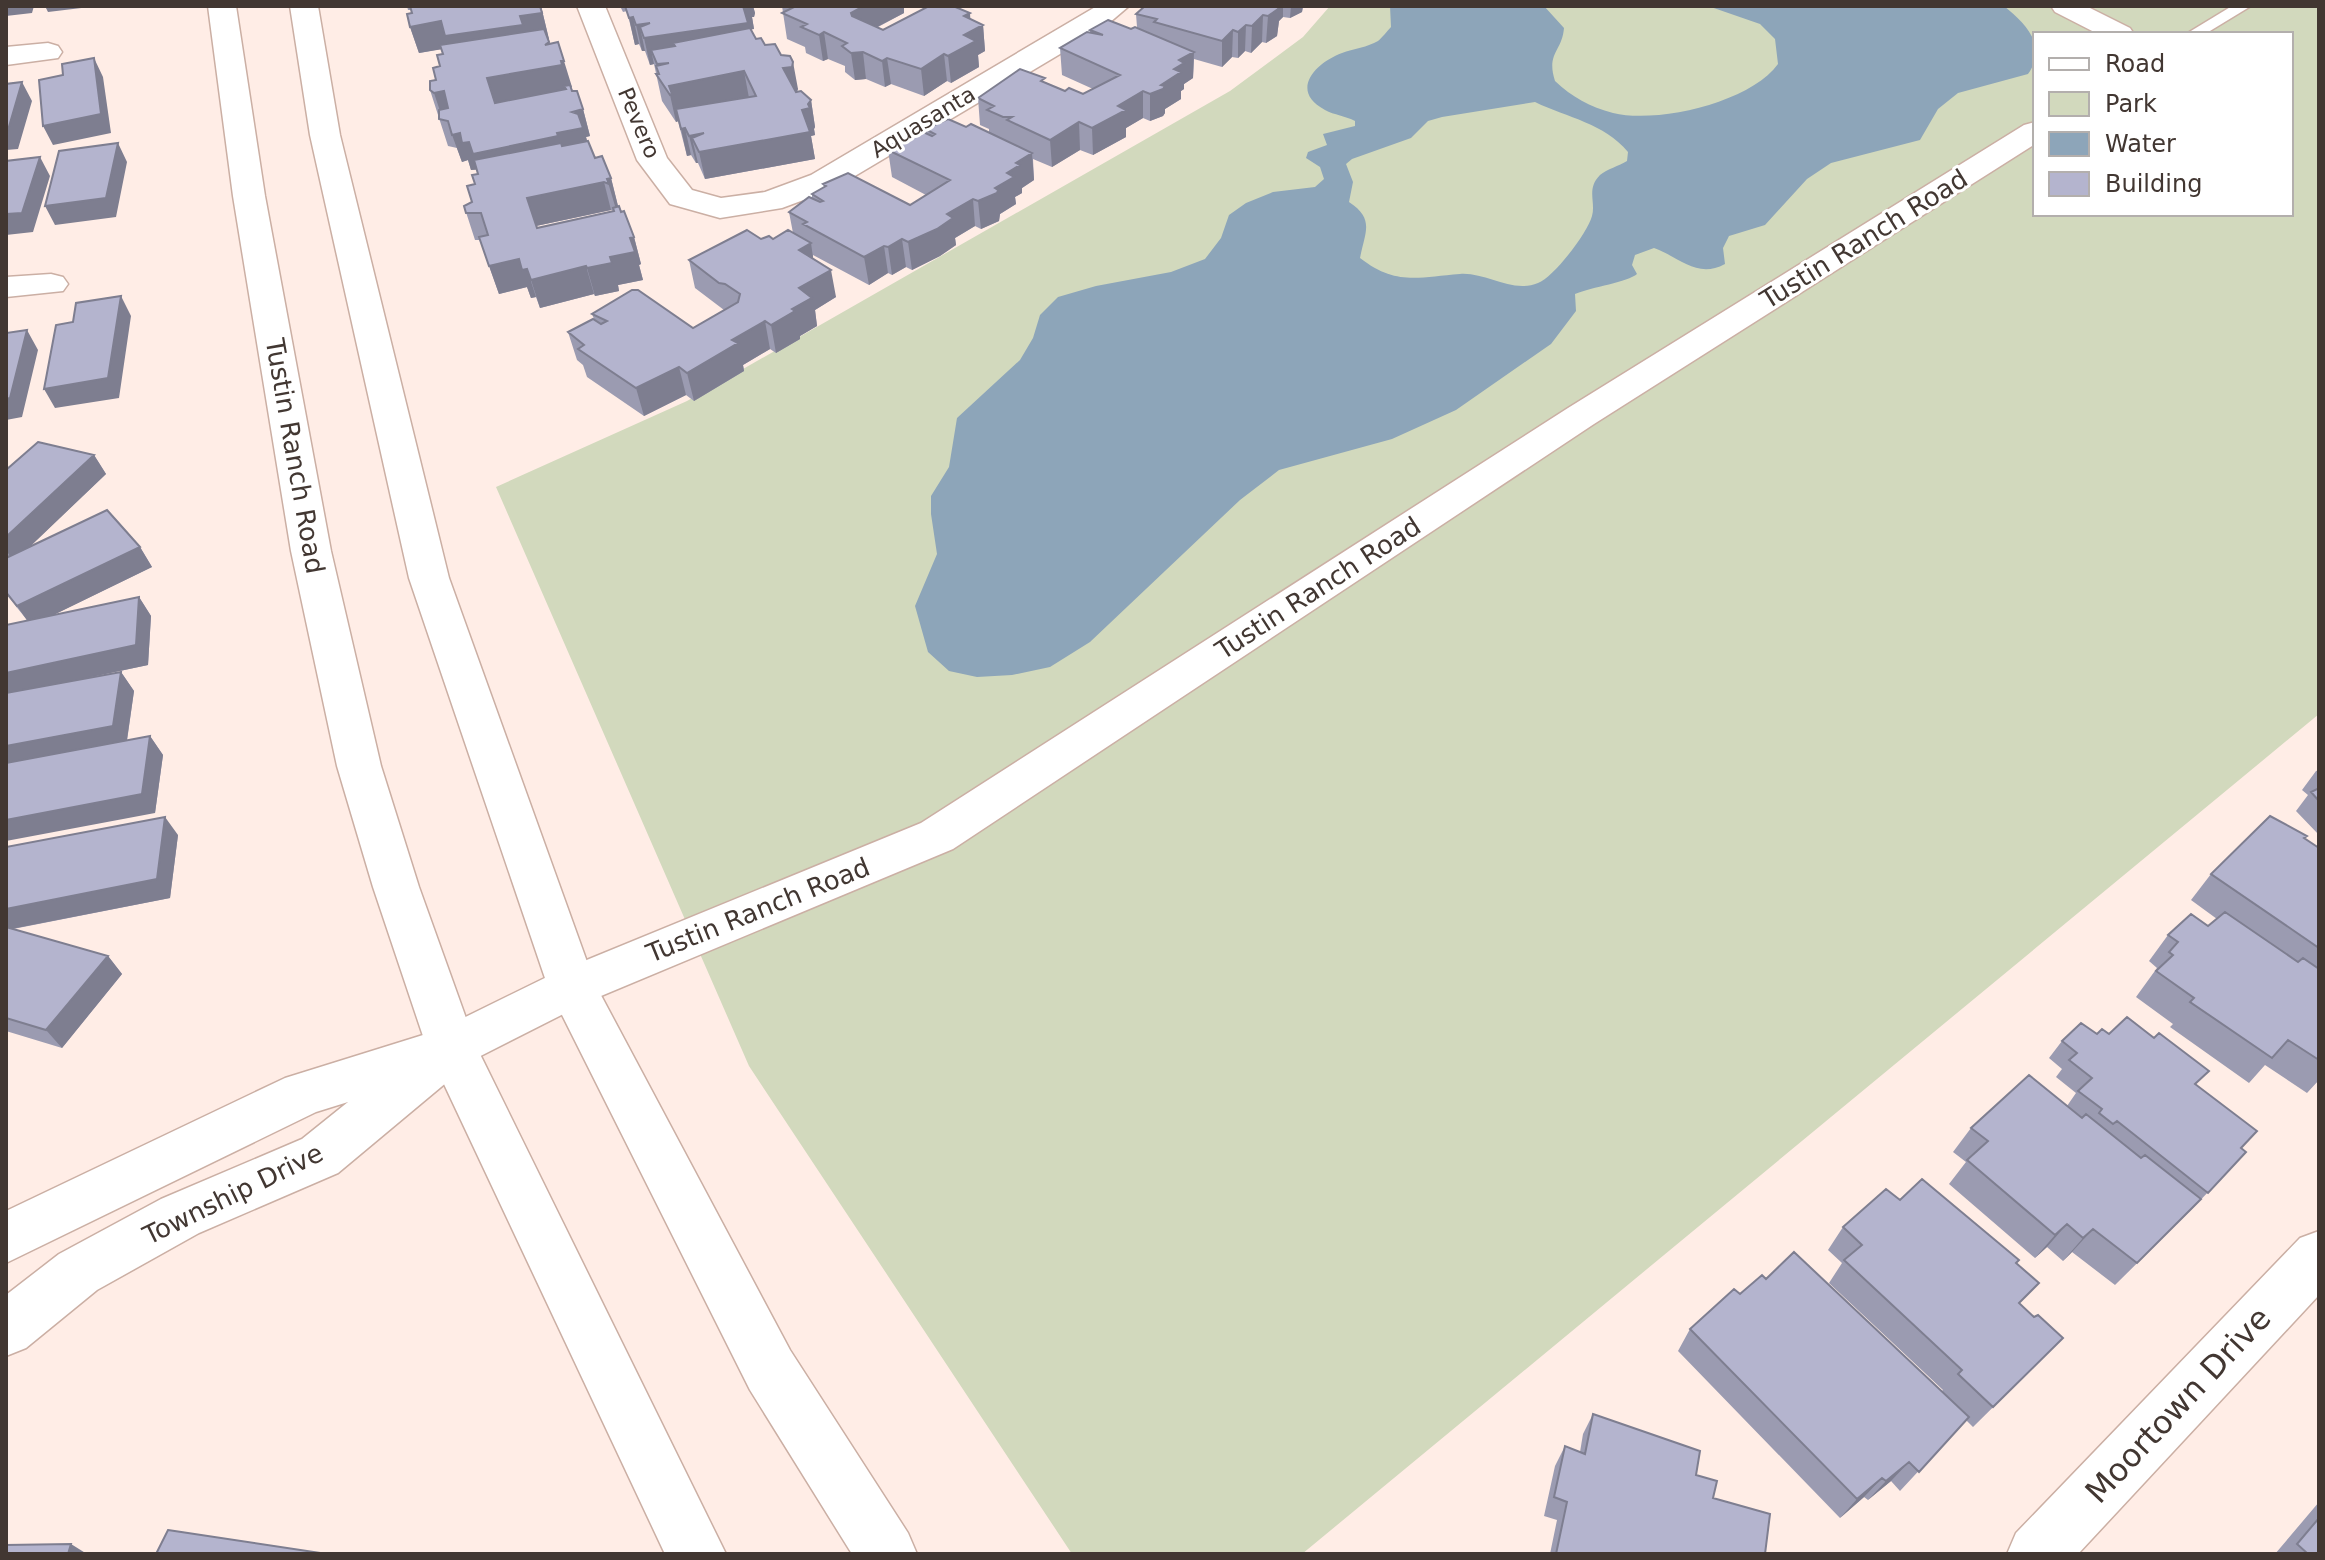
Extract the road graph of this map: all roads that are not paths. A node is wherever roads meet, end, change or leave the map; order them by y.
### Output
1 (222, 6) edge
2 (304, 6) edge
3 (591, 6) edge
4 (1115, 6) edge
5 (2065, 6) edge
6 (2243, 6) edge
7 (2116, 32) edge
8 (2198, 32) edge
9 (48, 52) dead end
10 (6, 56) edge
11 (2033, 132) edge
12 (720, 208) joint
13 (51, 284) dead end
14 (6, 287) edge
15 (572, 987) junction
16 (452, 1048) junction
17 (6, 1238) edge
18 (2319, 1256) edge
19 (6, 1329) edge
20 (696, 1554) edge
21 (887, 1554) edge
22 (2037, 1554) edge

1 - 16 street, Tustin Ranch Road
2 - 15 street
3 - 12 street, Pevero
4 - 12 street, Aquasanta
5 - 7 street
6 - 8 lane
9 - 10 street
11 - 15 street, Tustin Ranch Road
13 - 14 street
15 - 16 street, Township Drive
15 - 21 street
16 - 17 street, Township Drive
16 - 19 street, Township Drive
16 - 20 street, Tustin Ranch Road
18 - 22 street, Moortown Drive

